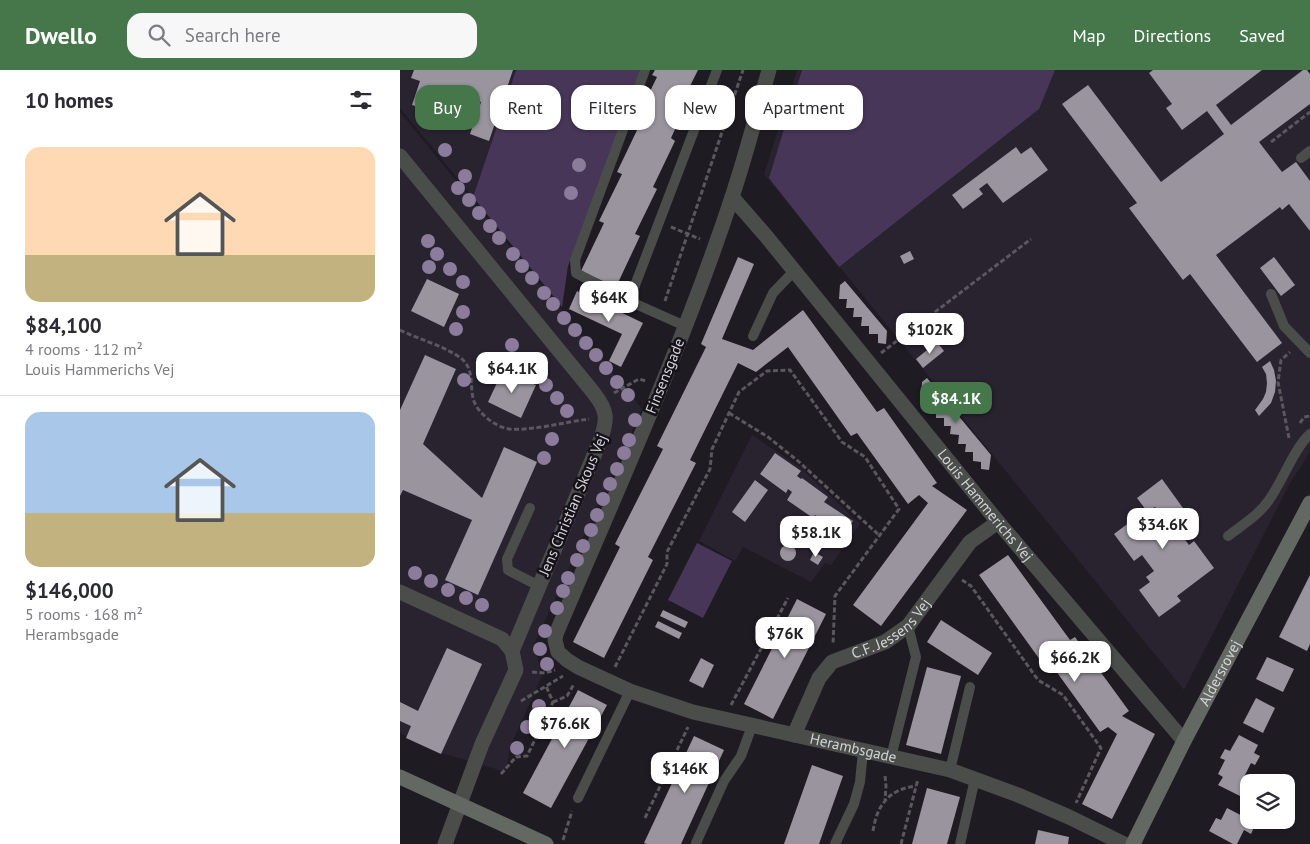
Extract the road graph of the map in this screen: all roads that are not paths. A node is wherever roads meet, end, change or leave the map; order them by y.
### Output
1 (646, 70) edge
2 (717, 70) edge
3 (770, 70) edge
4 (1310, 151) edge
5 (400, 156) edge
6 (1301, 158) dead end
7 (732, 197) junction
8 (794, 271) junction
9 (1271, 294) dead end
10 (629, 301) junction
11 (685, 326) junction
12 (753, 336) dead end
13 (1310, 353) edge
14 (1310, 434) edge
15 (1310, 503) edge
16 (530, 508) dead end
17 (998, 522) junction
18 (1228, 536) dead end
19 (539, 586) junction
20 (400, 592) edge
21 (908, 626) junction
22 (512, 651) junction
23 (573, 664) joint
24 (970, 686) dead end
25 (630, 691) junction
26 (752, 726) junction
27 (794, 735) junction
28 (1184, 742) junction
29 (863, 751) junction
30 (891, 757) junction
31 (950, 770) junction
32 (400, 777) edge
33 (975, 779) junction
34 (578, 798) dead end
35 (459, 805) junction
36 (445, 844) edge
37 (546, 844) edge
38 (696, 844) edge
39 (835, 844) edge
40 (960, 844) edge
41 (1124, 844) edge
42 (1133, 844) edge

1 - 10 lane
2 - 10 lane
3 - 7 street, Finsensgade
4 - 6 lane
5 - 19 street, Jens Christian Skous Vej
7 - 8 street, Louis Hammerichs Vej
7 - 11 street, Finsensgade
8 - 12 lane
8 - 17 street, Louis Hammerichs Vej
9 - 13 lane
10 - 11 lane
11 - 23 street, Finsensgade
14 - 18 lane
15 - 28 street, Aldersrovej
16 - 19 lane
17 - 21 street, C.F. Jessens Vej
17 - 28 street, Louis Hammerichs Vej
19 - 22 street, Jens Christian Skous Vej
20 - 22 street
21 - 27 street, C.F. Jessens Vej
21 - 30 lane
22 - 35 street
23 - 25 street, Herambsgade
24 - 31 lane
25 - 26 street, Herambsgade
25 - 34 lane
26 - 27 street, Herambsgade
26 - 38 lane
27 - 29 street, Herambsgade
28 - 42 street, Aldersrovej
29 - 30 street, Herambsgade
29 - 39 lane
30 - 31 street, Herambsgade
31 - 33 street, Herambsgade
32 - 35 street
33 - 40 lane
33 - 41 street, Herambsgade
35 - 36 street
35 - 37 street

